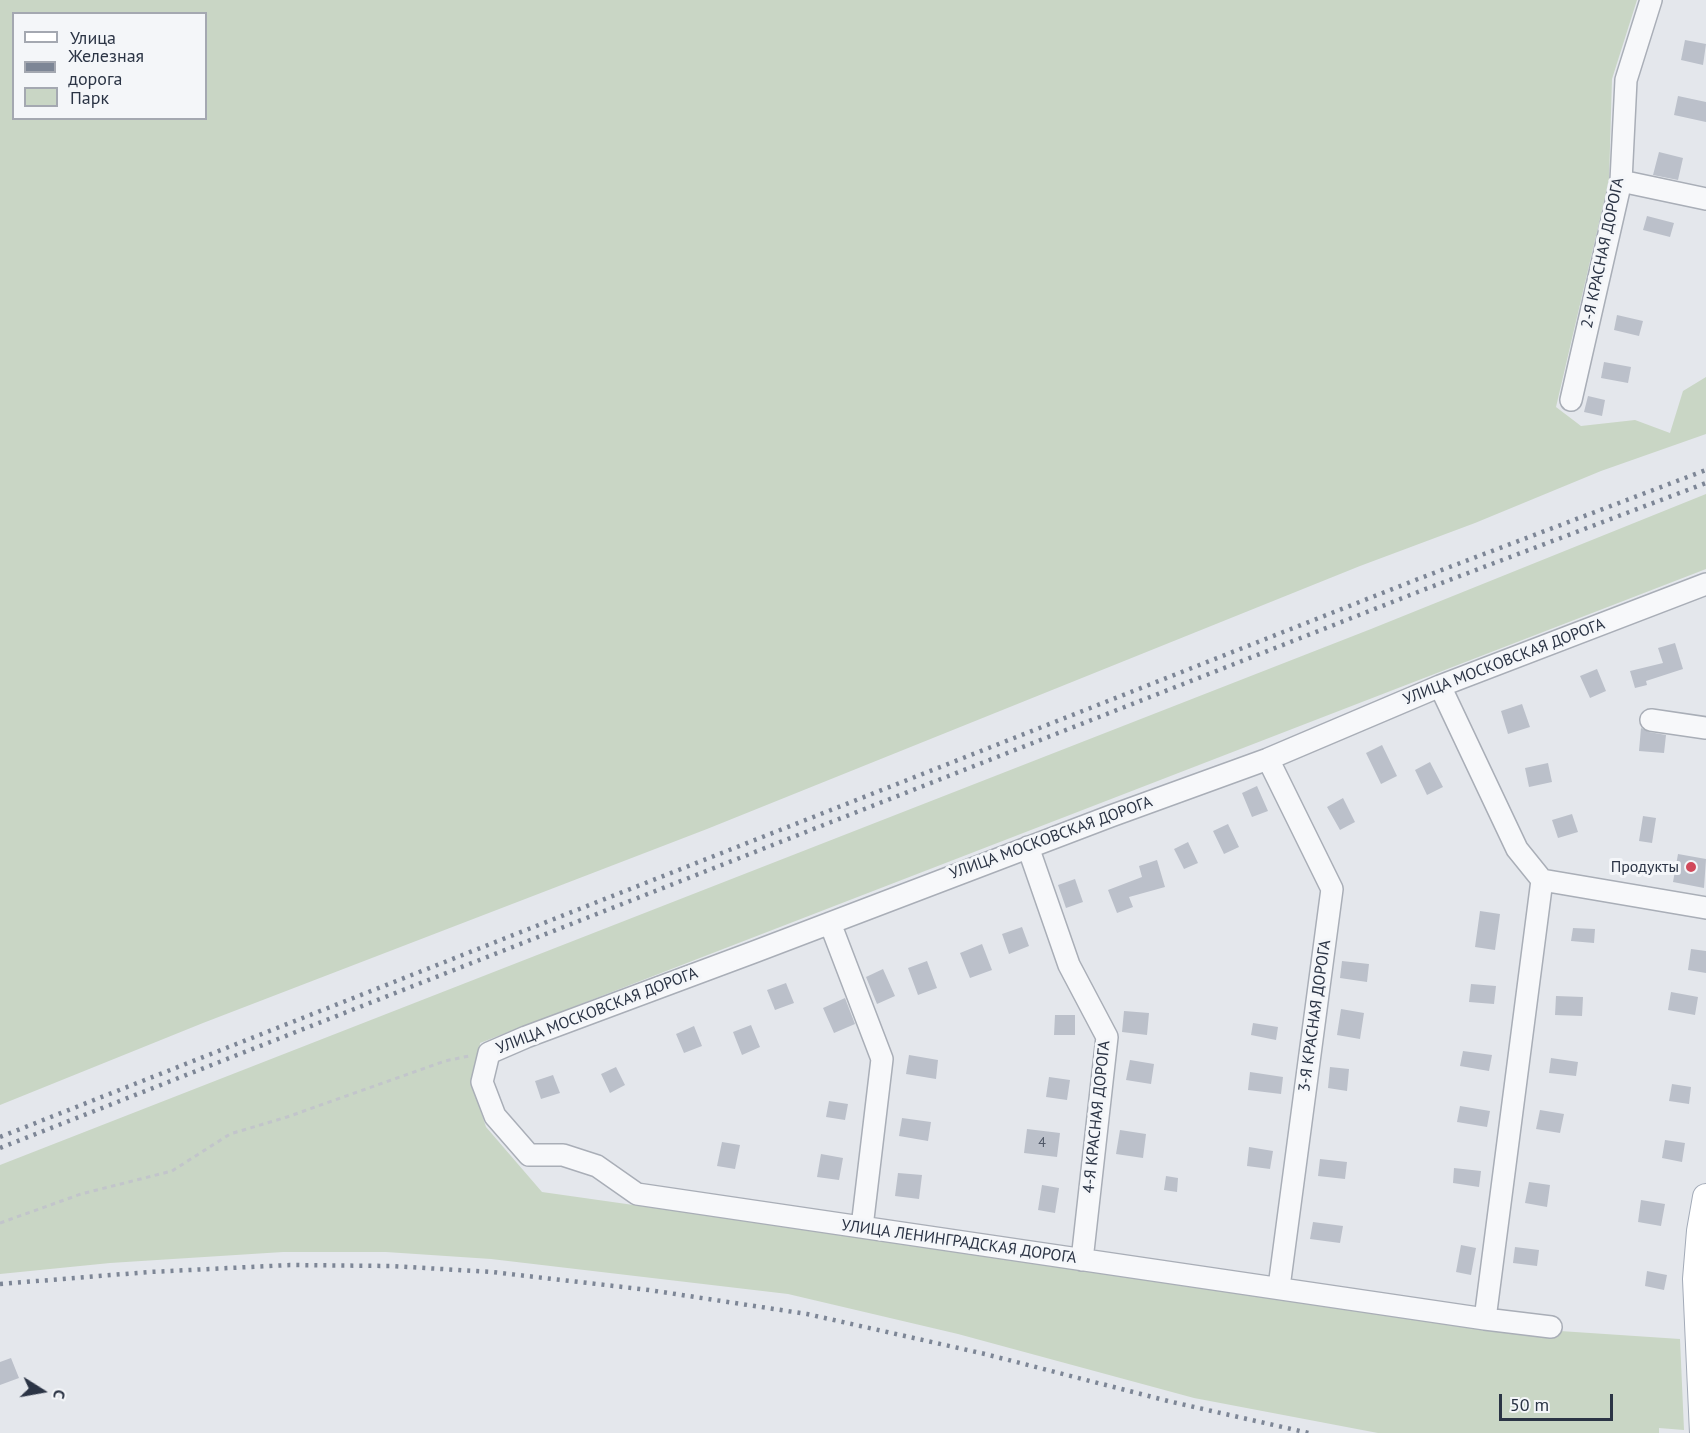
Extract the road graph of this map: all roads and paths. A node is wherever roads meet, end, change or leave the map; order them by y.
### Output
1 (1651, 0) edge
2 (1621, 181) junction
3 (1706, 198) edge
4 (1571, 400) dead end
5 (1706, 584) edge
6 (1440, 686) junction
7 (1651, 720) dead end
8 (1706, 728) edge
9 (1268, 759) junction
10 (1028, 847) junction
11 (1542, 880) junction
12 (1706, 908) edge
13 (830, 923) junction
14 (489, 1053) junction
15 (482, 1082) joint
16 (1706, 1197) edge
17 (0, 1223) edge
18 (862, 1227) junction
19 (1082, 1260) junction
20 (1279, 1287) junction
21 (1485, 1319) junction
22 (1551, 1327) dead end
23 (1703, 1433) edge

1 - 2 street, 2-Я КРАСНАЯ ДОРОГА
2 - 3 street
2 - 4 street, 2-Я КРАСНАЯ ДОРОГА
5 - 6 street, УЛИЦА МОСКОВСКАЯ ДОРОГА
6 - 9 street, УЛИЦА МОСКОВСКАЯ ДОРОГА
6 - 11 street
7 - 8 street
9 - 10 street, УЛИЦА МОСКОВСКАЯ ДОРОГА
9 - 20 street, 3-Я КРАСНАЯ ДОРОГА
10 - 13 street, УЛИЦА МОСКОВСКАЯ ДОРОГА
10 - 19 street, 4-Я КРАСНАЯ ДОРОГА
11 - 12 street
11 - 21 street
13 - 14 street, УЛИЦА МОСКОВСКАЯ ДОРОГА
13 - 18 street
14 - 15 street, УЛИЦА МОСКОВСКАЯ ДОРОГА
14 - 17 path
15 - 18 street, УЛИЦА ЛЕНИНГРАДСКАЯ ДОРОГА
16 - 23 main road
18 - 19 street, УЛИЦА ЛЕНИНГРАДСКАЯ ДОРОГА
19 - 20 street, УЛИЦА ЛЕНИНГРАДСКАЯ ДОРОГА
20 - 21 street, УЛИЦА ЛЕНИНГРАДСКАЯ ДОРОГА
21 - 22 street, УЛИЦА ЛЕНИНГРАДСКАЯ ДОРОГА

